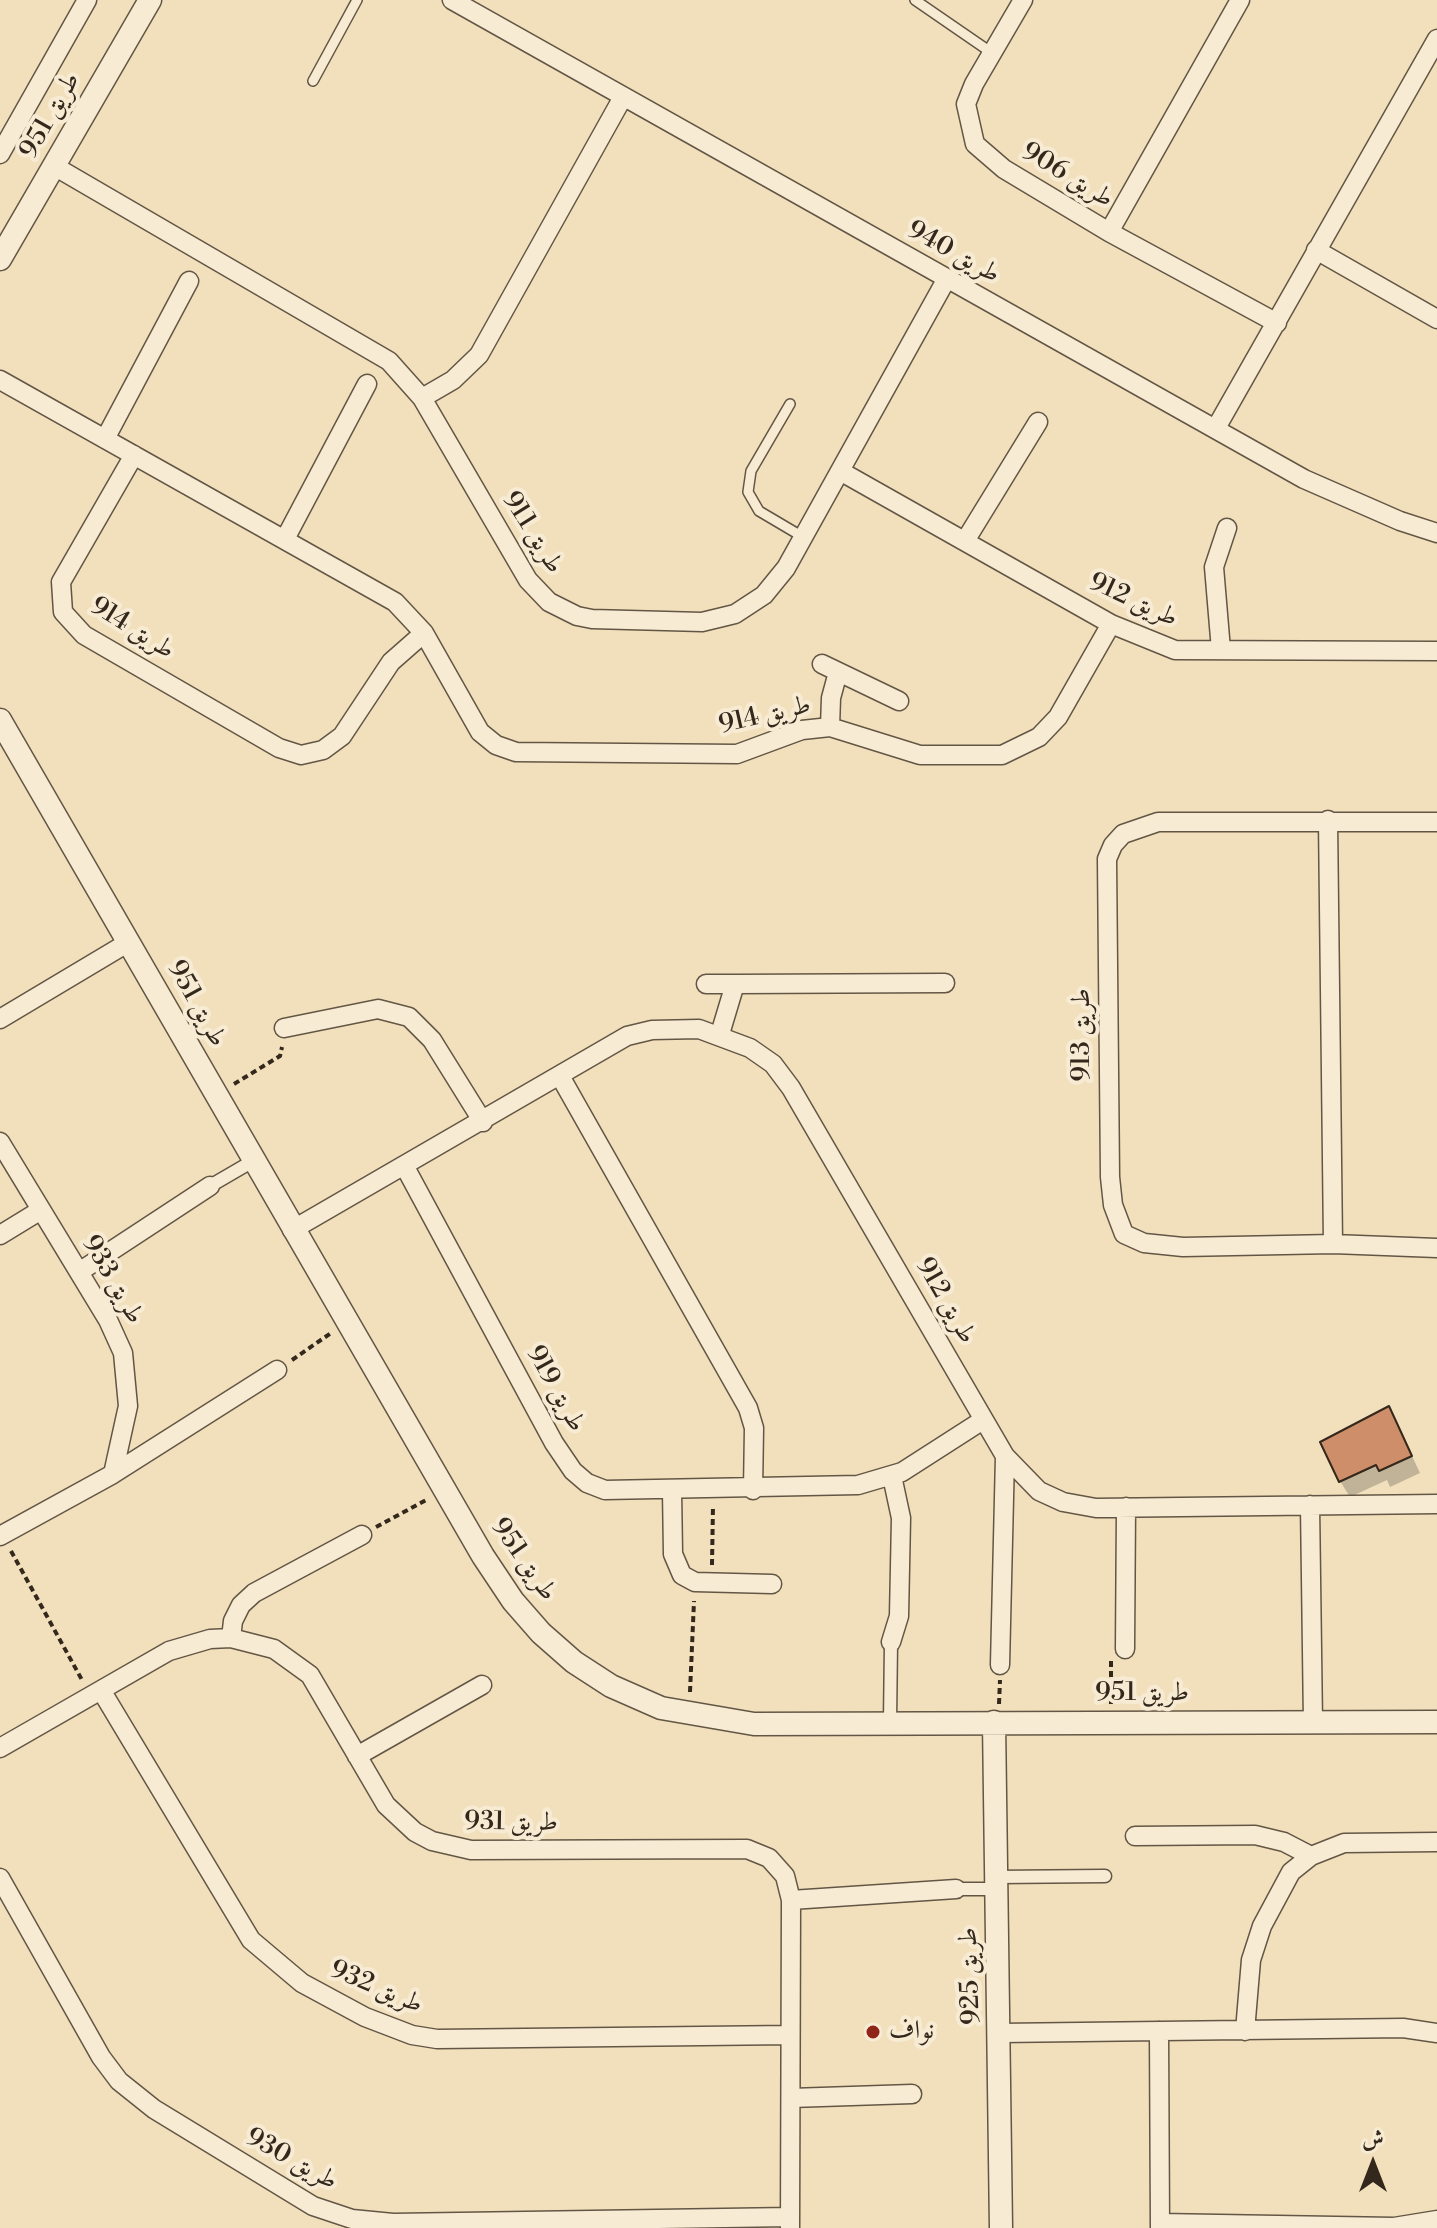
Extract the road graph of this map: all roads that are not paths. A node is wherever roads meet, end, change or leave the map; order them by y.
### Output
1 (87, 0) edge
2 (150, 0) edge
3 (357, 0) edge
4 (452, 0) edge
5 (915, 0) edge
6 (1023, 0) edge
7 (1240, 0) edge
8 (480, 6) edge
9 (1437, 39) edge
10 (992, 53) junction
11 (313, 81) dead end
12 (623, 97) junction
13 (0, 154) edge
14 (54, 166) junction
15 (1109, 232) junction
16 (1316, 250) junction
17 (0, 259) edge
18 (946, 280) junction
19 (189, 281) dead end
20 (1437, 319) edge
21 (1277, 323) junction
22 (0, 380) edge
23 (367, 384) dead end
24 (422, 398) junction
25 (790, 404) dead end
26 (1038, 422) dead end
27 (1216, 428) junction
28 (105, 439) junction
29 (134, 455) junction
30 (840, 471) junction
31 (1227, 528) dead end
32 (1437, 533) edge
33 (803, 537) junction
34 (285, 539) junction
35 (965, 541) junction
36 (1111, 624) junction
37 (424, 633) junction
38 (1221, 650) junction
39 (1437, 651) edge
40 (899, 701) dead end
41 (0, 720) edge
42 (830, 727) junction
43 (1328, 820) junction
44 (1437, 822) edge
45 (129, 942) junction
46 (945, 983) dead end
47 (706, 984) dead end
48 (735, 984) junction
49 (1, 1015) edge
50 (284, 1028) road end
51 (720, 1034) junction
52 (560, 1076) junction
53 (483, 1122) junction
54 (0, 1142) edge
55 (253, 1161) junction
56 (405, 1167) junction
57 (210, 1186) joint
58 (41, 1210) junction
59 (292, 1230) junction
60 (0, 1235) edge
61 (1333, 1244) junction
62 (1437, 1248) edge
63 (79, 1272) junction
64 (277, 1370) road end
65 (983, 1420) junction
66 (1005, 1456) junction
67 (113, 1474) junction
68 (892, 1476) junction
69 (672, 1490) junction
70 (753, 1490) junction
71 (1437, 1504) edge
72 (1310, 1505) junction
73 (1126, 1507) junction
74 (0, 1513) edge
75 (4, 1534) edge
76 (362, 1535) road end
77 (772, 1584) dead end
78 (231, 1638) junction
79 (891, 1642) joint
80 (1125, 1649) road end
81 (1000, 1665) road end
82 (482, 1685) dead end
83 (96, 1693) junction
84 (890, 1722) junction
85 (996, 1722) junction
86 (1437, 1722) edge
87 (1313, 1723) junction
88 (0, 1748) edge
89 (357, 1756) junction
90 (1135, 1836) dead end
91 (1437, 1842) edge
92 (1311, 1856) junction
93 (1105, 1876) dead end
94 (0, 1878) edge
95 (996, 1883) junction
96 (956, 1889) joint
97 (791, 1900) junction
98 (1159, 2031) junction
99 (1245, 2031) junction
100 (1000, 2033) junction
101 (1437, 2033) edge
102 (790, 2035) junction
103 (912, 2094) dead end
104 (791, 2098) junction
105 (1437, 2220) edge
106 (790, 2222) edge
107 (1160, 2225) edge
108 (1001, 2228) edge

1 - 13 street
2 - 14 street, طريق 951
3 - 11 lane
4 - 8 street, طريق 940
5 - 10 lane
6 - 10 street, طريق 906
7 - 15 street
8 - 12 street, طريق 940
9 - 16 street
10 - 15 street, طريق 906
12 - 18 street, طريق 940
12 - 24 street
14 - 17 street, طريق 951
14 - 24 street, طريق 911
15 - 21 street, طريق 906
16 - 20 street
16 - 21 street
18 - 27 street, طريق 940
18 - 30 street, طريق 911
19 - 28 street
21 - 27 street
22 - 28 street, طريق 914
23 - 34 street
24 - 33 street, طريق 911
25 - 33 lane
26 - 35 street
27 - 32 street, طريق 940
28 - 29 street, طريق 914
29 - 34 street, طريق 914
29 - 37 street, طريق 914
30 - 33 street, طريق 911
30 - 35 street, طريق 912
31 - 38 street
34 - 37 street, طريق 914
35 - 36 street, طريق 912
36 - 38 street, طريق 912
36 - 42 street, طريق 914
37 - 42 street, طريق 914
38 - 39 street, طريق 912
40 - 42 street
41 - 45 street, طريق 951
43 - 44 street, طريق 913
43 - 61 street
43 - 61 street, طريق 913
45 - 49 street
45 - 55 street, طريق 951
46 - 48 street
47 - 48 street
48 - 51 street
50 - 53 street
51 - 52 street, طريق 912
51 - 65 street, طريق 912
52 - 53 street, طريق 912
52 - 70 street
53 - 56 street, طريق 912
54 - 58 street, طريق 933
55 - 57 street
55 - 59 street, طريق 951
56 - 59 street, طريق 912
56 - 69 street, طريق 919
57 - 63 street
58 - 60 street
58 - 63 street, طريق 933
59 - 84 street, طريق 951
61 - 62 street, طريق 913
63 - 67 street, طريق 933
64 - 67 street
65 - 66 street, طريق 912
65 - 68 street, طريق 919
66 - 73 street, طريق 912
66 - 81 street
67 - 75 street
68 - 70 street, طريق 919
68 - 79 street
69 - 70 street, طريق 919
69 - 77 street
71 - 72 street, طريق 912
72 - 73 street, طريق 912
72 - 87 street
73 - 80 street
74 - 75 street
76 - 78 street
78 - 83 street, طريق 931
78 - 89 street, طريق 931
79 - 84 street
82 - 89 street
83 - 88 street, طريق 931
83 - 102 street, طريق 932
84 - 85 street, طريق 951
85 - 87 street, طريق 951
85 - 95 street, طريق 925
86 - 87 street, طريق 951
89 - 97 street, طريق 931
90 - 92 street
91 - 92 street
92 - 99 street
93 - 95 street
94 - 106 street, طريق 930
95 - 96 street
95 - 100 street, طريق 925
96 - 97 street
97 - 102 street, طريق 931
98 - 99 street
98 - 100 street
98 - 107 street
99 - 101 street
100 - 108 street, طريق 925
102 - 104 street, طريق 931
103 - 104 street
104 - 106 street, طريق 931
105 - 107 street

